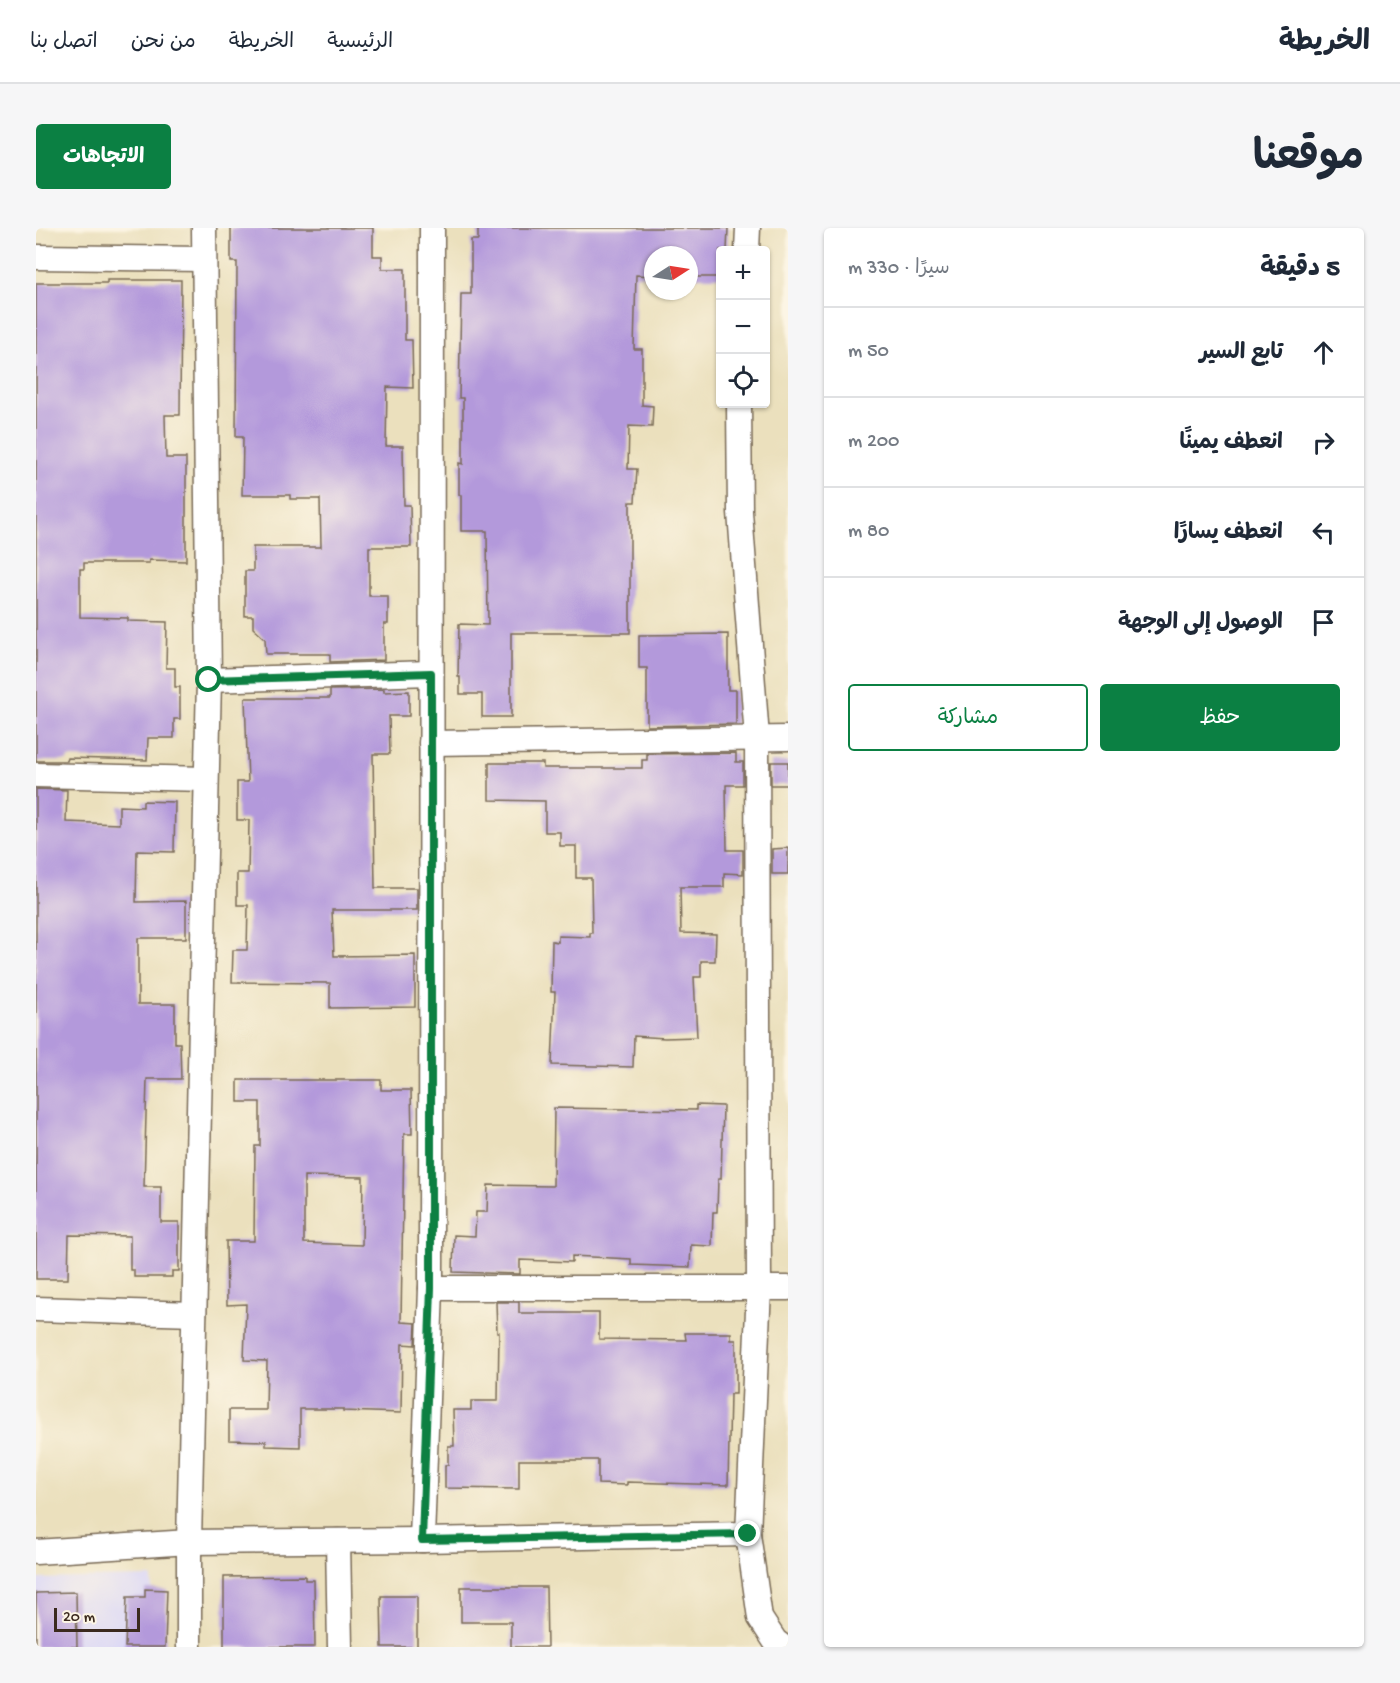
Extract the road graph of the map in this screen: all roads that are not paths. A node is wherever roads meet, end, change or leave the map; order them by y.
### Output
1 (204, 228) edge
2 (432, 228) edge
3 (748, 228) edge
4 (747, 246) edge
5 (36, 257) edge
6 (203, 258) junction
7 (739, 408) edge
8 (431, 673) junction
9 (209, 680) junction
10 (757, 738) junction
11 (788, 738) edge
12 (430, 743) junction
13 (36, 775) edge
14 (206, 779) junction
15 (431, 1288) junction
16 (759, 1288) junction
17 (788, 1288) edge
18 (36, 1309) edge
19 (194, 1314) junction
20 (748, 1534) junction
21 (422, 1540) junction
22 (338, 1541) junction
23 (189, 1542) junction
24 (36, 1552) edge
25 (189, 1647) edge
26 (340, 1647) edge
27 (783, 1647) edge

1 - 6 street
2 - 8 street
3 - 4 street
5 - 6 street
6 - 9 street
7 - 10 street
8 - 9 street
8 - 12 street
9 - 14 street
10 - 11 street
10 - 12 street
10 - 16 street
12 - 15 street
13 - 14 street
14 - 19 street
15 - 16 street
15 - 21 street
16 - 17 street
16 - 20 street
18 - 19 street
19 - 23 street
20 - 21 street
20 - 27 street
21 - 22 street
22 - 23 street
22 - 26 street
23 - 24 street
23 - 25 street

